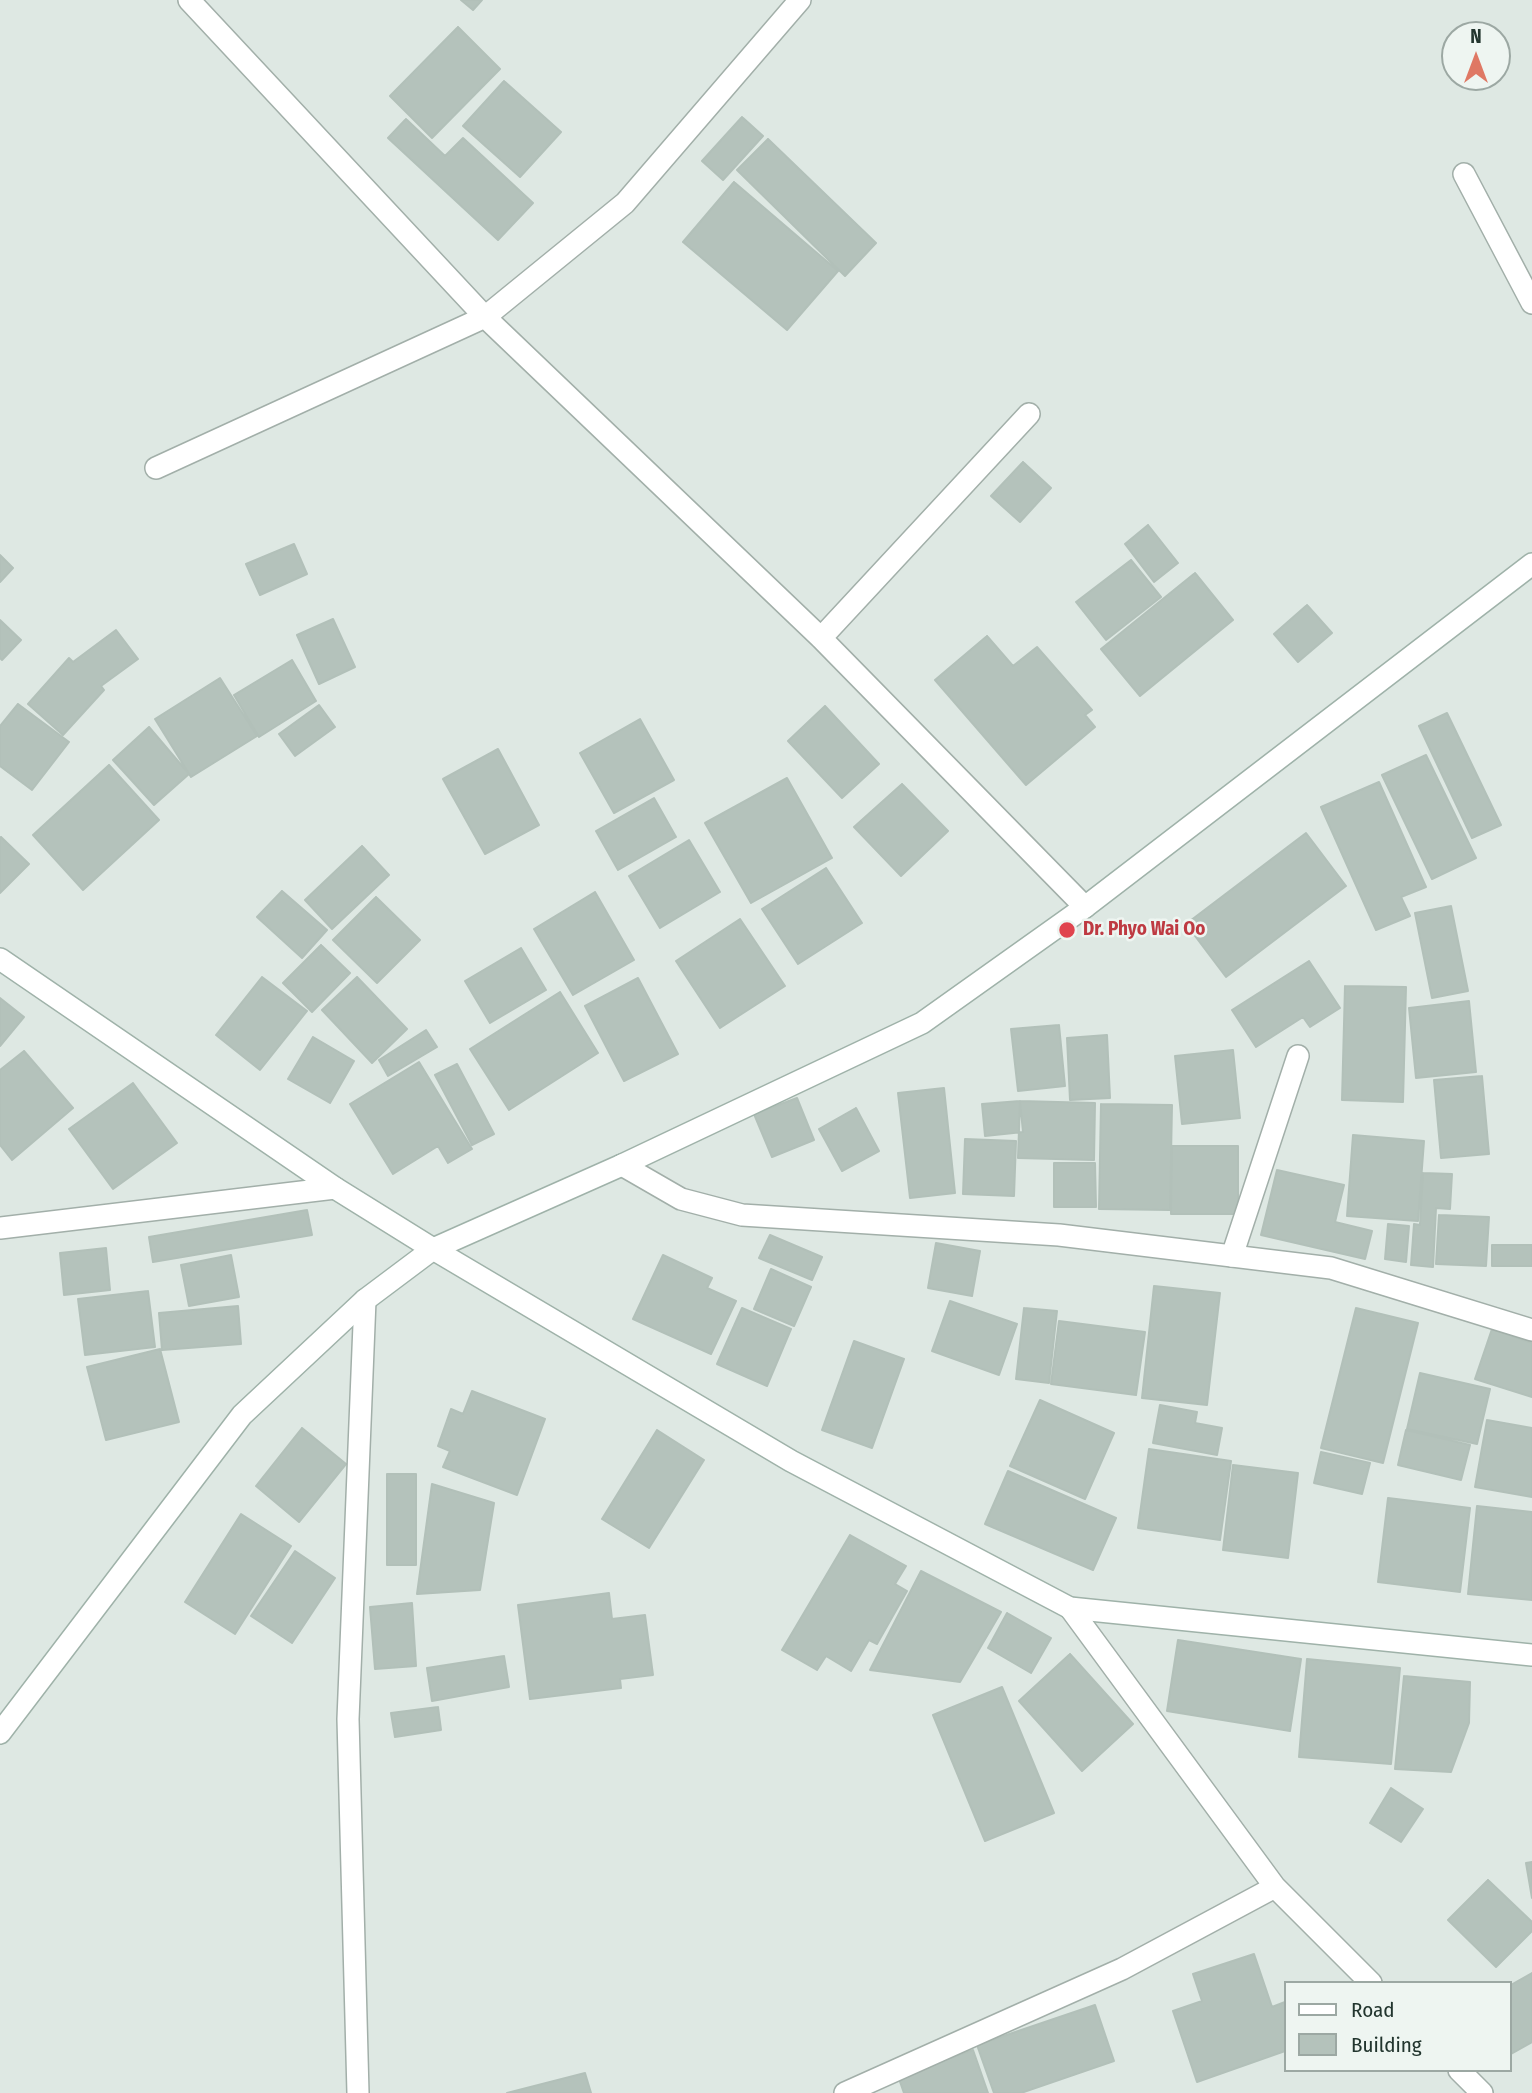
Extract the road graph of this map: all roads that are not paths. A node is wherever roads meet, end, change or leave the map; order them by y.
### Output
1 (189, 0) edge
2 (800, 0) edge
3 (1464, 174) dead end
4 (1532, 303) edge
5 (485, 317) junction
6 (1029, 414) dead end
7 (156, 468) dead end
8 (1532, 564) edge
9 (821, 638) junction
10 (1085, 907) junction
11 (0, 959) edge
12 (1298, 1056) dead end
13 (622, 1165) junction
14 (335, 1188) junction
15 (0, 1228) edge
16 (433, 1249) junction
17 (1232, 1256) junction
18 (365, 1300) junction
19 (1532, 1330) edge
20 (1070, 1608) junction
21 (1532, 1655) edge
22 (0, 1733) edge
23 (1275, 1887) junction
24 (1369, 1981) edge
25 (1461, 2072) edge
26 (358, 2093) edge
27 (845, 2093) edge
28 (1482, 2093) edge

1 - 5 street
2 - 5 street
3 - 4 street
5 - 7 street
5 - 9 street
6 - 9 street
8 - 10 street
9 - 10 street
10 - 13 street
11 - 14 street
12 - 17 street
13 - 16 street
13 - 17 street
14 - 15 street
14 - 16 street
16 - 18 street
16 - 20 street
17 - 19 street
18 - 22 street
18 - 26 street
20 - 21 street
20 - 23 street
23 - 24 street
23 - 27 street
25 - 28 street

